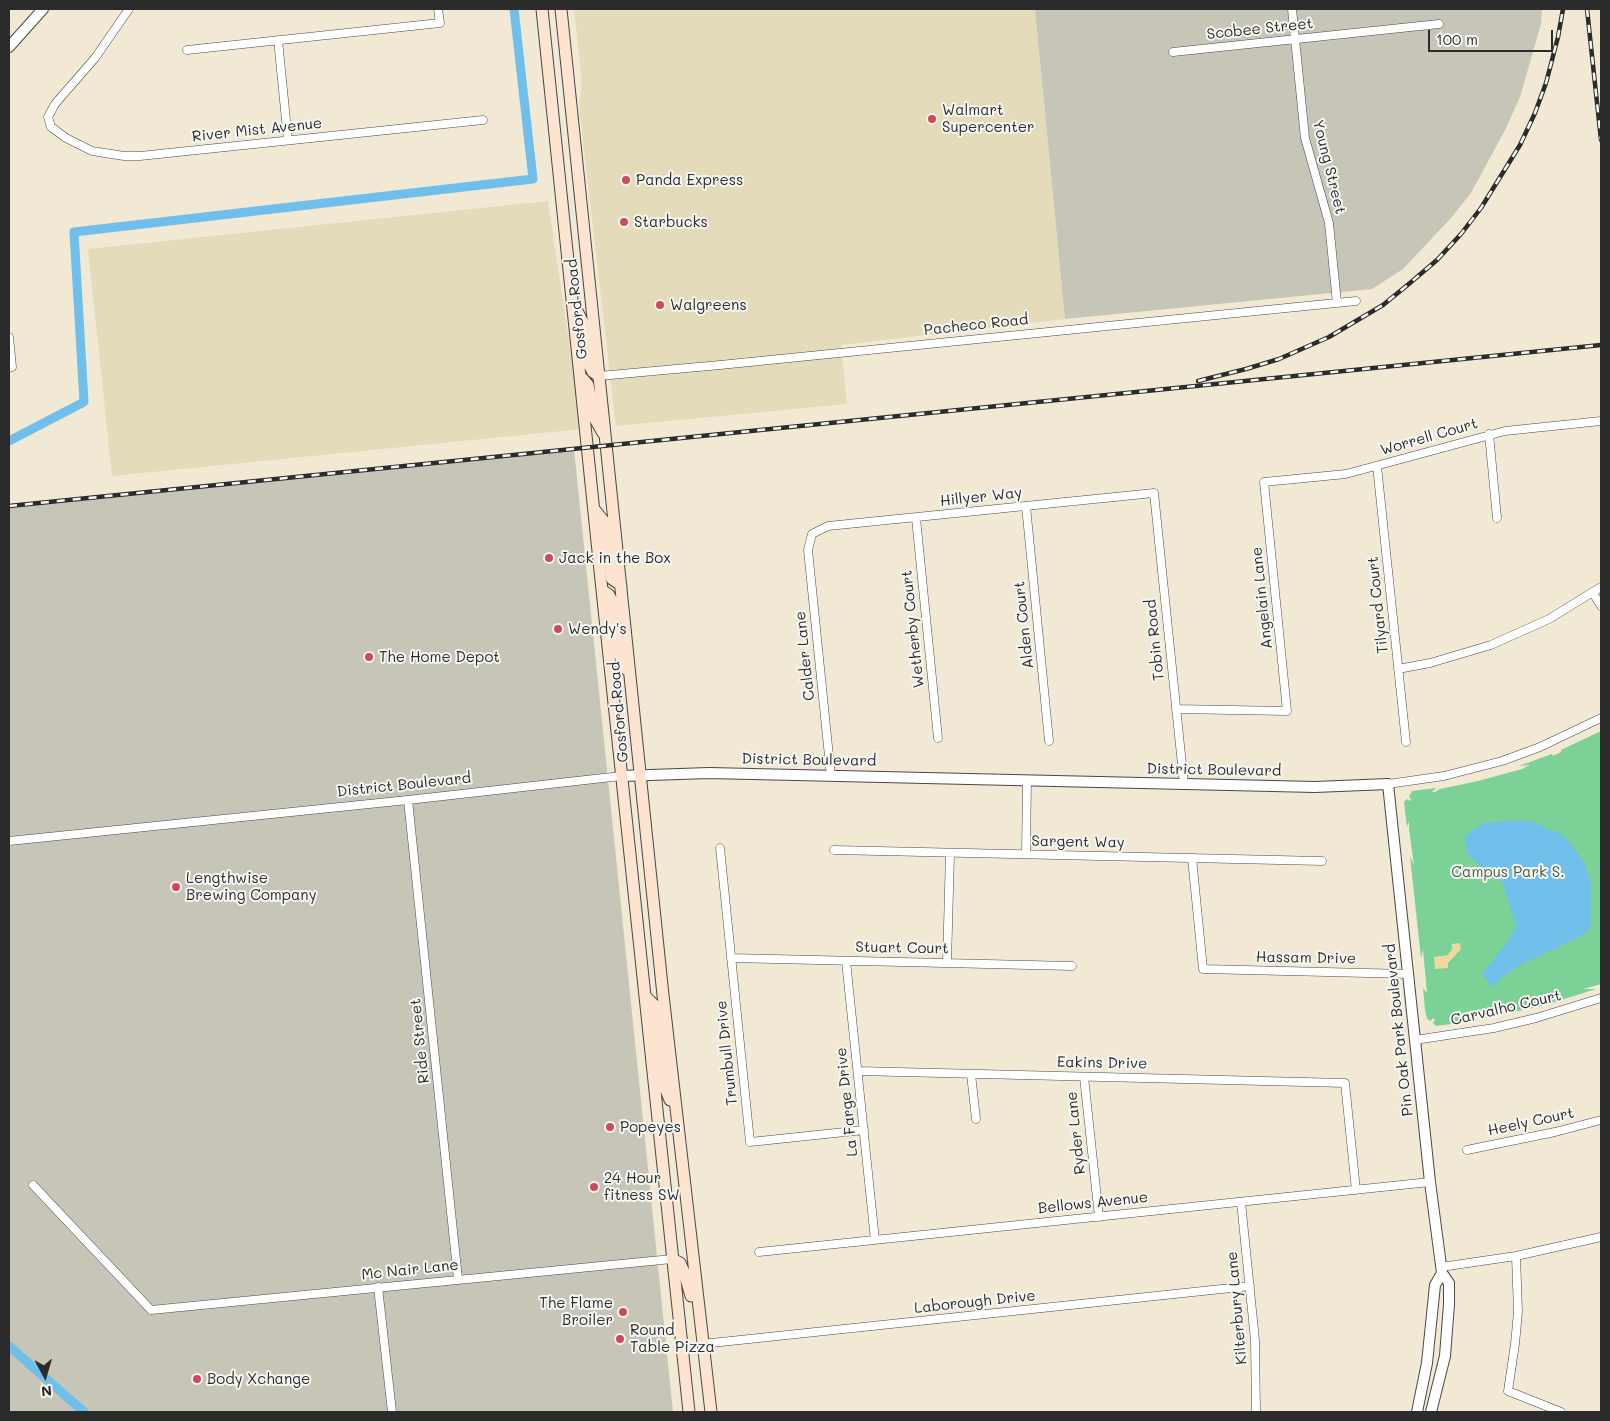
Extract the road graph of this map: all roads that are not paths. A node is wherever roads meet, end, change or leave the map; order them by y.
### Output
1 (43, 9) edge
2 (129, 9) edge
3 (438, 9) edge
4 (542, 9) edge
5 (561, 9) edge
6 (1292, 9) edge
7 (1439, 24) dead end
8 (1296, 39) junction
9 (278, 40) junction
10 (9, 48) edge
11 (187, 50) dead end
12 (1173, 52) dead end
13 (483, 120) dead end
14 (288, 140) junction
15 (572, 300) junction
16 (1356, 301) dead end
17 (1337, 303) junction
18 (9, 337) edge
19 (10, 367) edge
20 (580, 374) junction
21 (599, 376) junction
22 (1601, 421) edge
23 (1489, 434) junction
24 (606, 439) junction
25 (1377, 466) junction
26 (1264, 482) joint
27 (1154, 493) joint
28 (1026, 506) junction
29 (594, 507) junction
30 (916, 518) junction
31 (1497, 518) dead end
32 (812, 534) joint
33 (621, 585) junction
34 (1601, 588) edge
35 (602, 590) junction
36 (1593, 593) junction
37 (1601, 606) edge
38 (1398, 669) junction
39 (631, 676) junction
40 (1176, 709) junction
41 (1601, 718) edge
42 (938, 738) dead end
43 (1049, 741) dead end
44 (1406, 742) dead end
45 (639, 774) junction
46 (622, 776) junction
47 (831, 776) junction
48 (1027, 780) junction
49 (1184, 784) junction
50 (1388, 784) junction
51 (408, 800) junction
52 (9, 841) edge
53 (720, 848) dead end
54 (834, 850) dead end
55 (950, 853) junction
56 (1026, 854) junction
57 (1192, 858) junction
58 (1322, 862) dead end
59 (731, 958) junction
60 (846, 960) junction
61 (947, 963) junction
62 (1072, 966) dead end
63 (1408, 974) junction
64 (645, 996) junction
65 (1601, 998) edge
66 (1415, 1040) junction
67 (858, 1071) junction
68 (971, 1074) junction
69 (1084, 1077) junction
70 (676, 1118) junction
71 (976, 1119) dead end
72 (1601, 1120) edge
73 (864, 1130) junction
74 (1467, 1150) dead end
75 (1430, 1182) junction
76 (33, 1185) dead end
77 (1356, 1190) junction
78 (1241, 1202) junction
79 (1099, 1217) junction
80 (1601, 1237) edge
81 (875, 1240) junction
82 (759, 1252) dead end
83 (1516, 1256) junction
84 (672, 1259) junction
85 (1442, 1270) junction
86 (458, 1279) junction
87 (1250, 1286) junction
88 (378, 1287) junction
89 (701, 1332) junction
90 (702, 1344) junction
91 (392, 1412) edge
92 (689, 1412) edge
93 (711, 1412) edge
94 (1256, 1412) edge
95 (1416, 1412) edge
96 (1431, 1412) edge
97 (1561, 1412) edge

1 - 10 street
2 - 14 street, River Mist Avenue
3 - 9 street
4 - 15 main road, Gosford Road
5 - 21 main road, Gosford Road
6 - 8 street, Young Street
7 - 8 street, Scobee Street
8 - 12 street, Scobee Street
8 - 17 street, Young Street
9 - 11 street
9 - 14 street
13 - 14 street, River Mist Avenue
15 - 20 main road, Gosford Road
15 - 21 main road
16 - 17 street, Pacheco Road
17 - 21 street, Pacheco Road
18 - 19 street
20 - 24 main road
20 - 29 main road, Gosford Road
21 - 24 main road, Gosford Road
22 - 23 street, Worrell Court
23 - 25 street, Worrell Court
23 - 31 street
24 - 33 main road, Gosford Road
25 - 26 street, Worrell Court
25 - 38 street, Tilyard Court
26 - 40 street, Angelain Lane
27 - 28 street, Hillyer Way
27 - 40 street, Tobin Road
28 - 30 street, Hillyer Way
28 - 43 street, Alden Court
29 - 33 main road
29 - 35 main road, Gosford Road
30 - 32 street, Hillyer Way
30 - 42 street, Wetherby Court
32 - 47 street, Calder Lane
33 - 39 main road, Gosford Road
34 - 36 street
35 - 39 main road
35 - 46 main road, Gosford Road
36 - 37 street
36 - 38 street
38 - 44 street, Tilyard Court
39 - 45 main road, Gosford Road
40 - 49 street, Tobin Road
41 - 50 street, District Boulevard
45 - 46 street, District Boulevard
45 - 47 street, District Boulevard
45 - 70 main road, Gosford Road
46 - 51 street, District Boulevard
46 - 64 main road, Gosford Road
47 - 48 street, District Boulevard
48 - 49 street, District Boulevard
48 - 56 street
49 - 50 street, District Boulevard
50 - 63 street, Pin Oak Park Boulevard
51 - 52 street, District Boulevard
51 - 86 street, Ride Street
53 - 59 street, Trumbull Drive
54 - 55 street, Sargent Way
55 - 56 street, Sargent Way
55 - 61 street
56 - 57 street, Sargent Way
57 - 58 street, Sargent Way
57 - 63 street, Hassam Drive
59 - 60 street, Stuart Court
59 - 73 street, Trumbull Drive
60 - 61 street, Stuart Court
60 - 67 street, La Farge Drive
61 - 62 street, Stuart Court
63 - 66 street, Pin Oak Park Boulevard
64 - 70 main road
64 - 84 main road, Gosford Road
65 - 66 street, Carvalho Court
66 - 75 street, Pin Oak Park Boulevard
67 - 68 street, Eakins Drive
67 - 73 street, La Farge Drive
68 - 69 street, Eakins Drive
68 - 71 street
69 - 77 street, Eakins Drive
69 - 79 street, Ryder Lane
70 - 89 main road, Gosford Road
72 - 74 street, Heely Court
73 - 81 street, La Farge Drive
75 - 77 street, Bellows Avenue
75 - 85 street, Pin Oak Park Boulevard
76 - 88 street, Mc Nair Lane
77 - 78 street, Bellows Avenue
78 - 79 street, Bellows Avenue
78 - 87 street, Kilterbury Lane
79 - 81 street, Bellows Avenue
80 - 83 street
81 - 82 street, Bellows Avenue
83 - 85 street
83 - 97 street
84 - 86 street, Mc Nair Lane
84 - 89 main road
84 - 92 main road, Gosford Road
85 - 95 street, Pin Oak Park Boulevard
85 - 96 street, Pin Oak Park Boulevard
86 - 88 street, Mc Nair Lane
87 - 90 street, Laborough Drive
87 - 94 street, Kilterbury Lane
88 - 91 street
89 - 90 main road, Gosford Road
90 - 93 main road, Gosford Road

